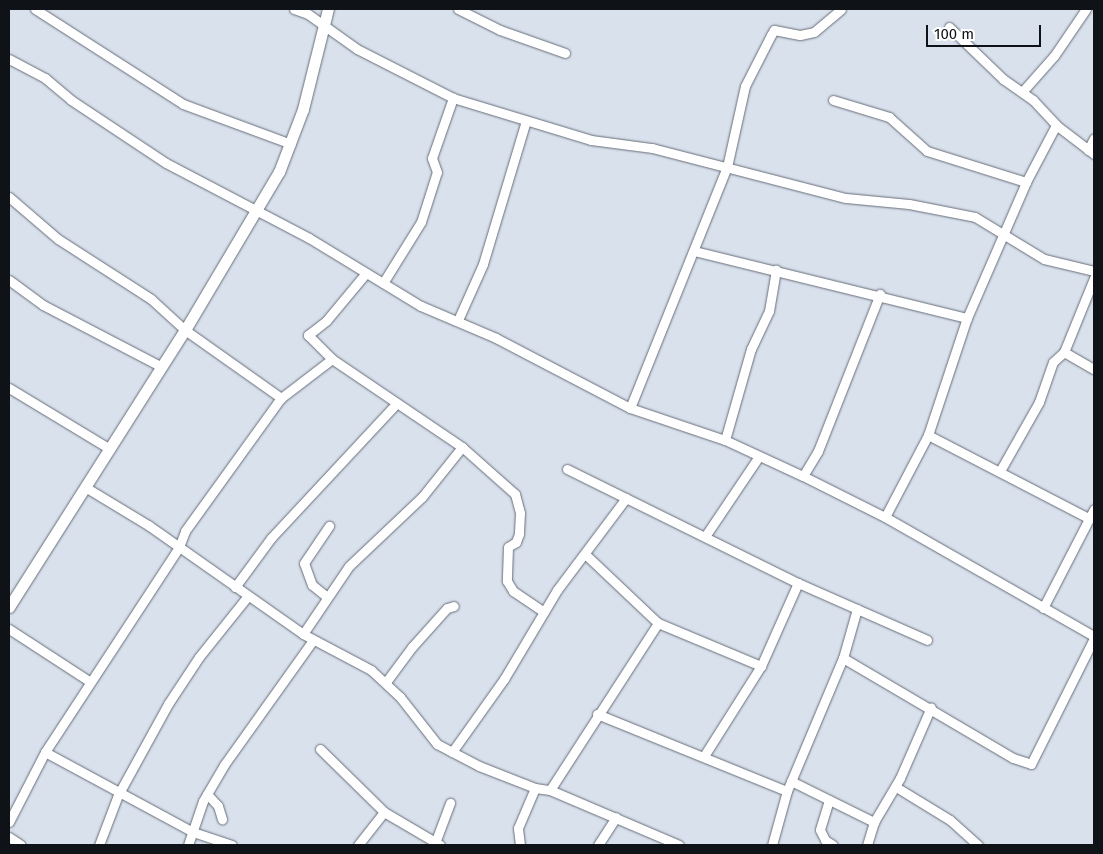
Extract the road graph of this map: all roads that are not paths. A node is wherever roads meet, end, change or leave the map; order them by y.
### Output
1 (35, 9) edge
2 (294, 9) edge
3 (328, 9) edge
4 (458, 9) edge
5 (841, 9) edge
6 (1086, 9) edge
7 (324, 26) junction
8 (949, 27) dead end
9 (565, 53) dead end
10 (9, 59) edge
11 (1022, 92) junction
12 (453, 98) junction
13 (833, 100) dead end
14 (526, 120) junction
15 (1056, 125) junction
16 (1094, 138) edge
17 (291, 144) junction
18 (1091, 152) edge
19 (727, 167) junction
20 (1026, 182) junction
21 (9, 197) edge
22 (257, 211) junction
23 (1004, 238) junction
24 (694, 252) junction
25 (776, 270) junction
26 (1094, 271) edge
27 (366, 273) junction
28 (1094, 278) edge
29 (9, 280) edge
30 (383, 283) junction
31 (880, 294) junction
32 (967, 318) junction
33 (458, 320) junction
34 (185, 330) junction
35 (1064, 352) junction
36 (332, 360) junction
37 (160, 366) junction
38 (1094, 369) edge
39 (9, 388) edge
40 (281, 398) junction
41 (395, 405) junction
42 (630, 408) junction
43 (928, 435) junction
44 (725, 440) junction
45 (462, 447) junction
46 (110, 449) junction
47 (759, 456) junction
48 (567, 469) dead end
49 (1000, 471) junction
50 (803, 476) junction
51 (85, 487) junction
52 (626, 498) junction
53 (1094, 509) edge
54 (885, 517) junction
55 (1088, 518) junction
56 (329, 526) dead end
57 (706, 535) junction
58 (179, 547) junction
59 (586, 554) junction
60 (798, 582) junction
61 (235, 587) junction
62 (247, 597) junction
63 (327, 597) junction
64 (454, 606) dead end
65 (9, 608) edge
66 (1043, 608) junction
67 (857, 609) junction
68 (544, 612) junction
69 (658, 623) junction
70 (9, 629) edge
71 (303, 634) junction
72 (1094, 637) edge
73 (313, 640) junction
74 (927, 640) dead end
75 (843, 658) junction
76 (761, 666) junction
77 (89, 681) junction
78 (386, 682) junction
79 (931, 707) junction
80 (597, 714) junction
81 (320, 749) dead end
82 (45, 752) junction
83 (452, 752) junction
84 (704, 756) junction
85 (792, 781) junction
86 (896, 787) junction
87 (535, 788) junction
88 (550, 790) junction
89 (787, 791) junction
90 (207, 794) junction
91 (118, 795) junction
92 (829, 800) junction
93 (450, 803) dead end
94 (384, 812) junction
95 (616, 817) junction
96 (222, 819) dead end
97 (9, 822) edge
98 (874, 822) junction
99 (192, 832) junction
100 (9, 837) edge
101 (438, 844) edge
102 (520, 844) edge
103 (22, 845) edge
104 (99, 845) edge
105 (188, 845) edge
106 (232, 845) edge
107 (358, 845) edge
108 (598, 845) edge
109 (679, 845) edge
110 (772, 845) edge
111 (833, 845) edge
112 (867, 845) edge
113 (978, 845) edge

1 - 17 street
2 - 7 street
3 - 7 street
4 - 9 street
5 - 19 street
6 - 11 street
7 - 12 street
7 - 17 street
8 - 11 street
10 - 22 street
11 - 15 street
12 - 14 street
12 - 30 street
13 - 20 street
14 - 19 street
14 - 33 street
15 - 18 street
15 - 20 street
16 - 18 street
17 - 22 street
19 - 23 street
19 - 24 street
20 - 23 street
21 - 34 street
22 - 27 street
22 - 34 street
23 - 26 street
23 - 32 street
24 - 25 street
24 - 42 street
25 - 31 street
25 - 44 street
27 - 30 street
27 - 36 street
28 - 35 street
29 - 37 street
30 - 33 street
31 - 32 street
31 - 50 street
32 - 43 street
33 - 42 street
34 - 37 street
34 - 40 street
35 - 38 street
35 - 49 street
36 - 40 street
36 - 41 street
37 - 46 street
39 - 46 street
40 - 58 street
41 - 45 street
41 - 61 street
42 - 44 street
43 - 49 street
43 - 54 street
44 - 47 street
45 - 63 street
45 - 68 street
46 - 51 street
47 - 50 street
47 - 57 street
48 - 52 street
49 - 55 street
50 - 54 street
51 - 58 street
51 - 65 street
52 - 57 street
52 - 59 street
53 - 55 street
54 - 66 street
55 - 66 street
56 - 63 street
57 - 60 street
58 - 61 street
58 - 77 street
59 - 68 street
59 - 69 street
60 - 67 street
60 - 76 street
61 - 62 street
62 - 71 street
62 - 91 street
63 - 71 street
64 - 78 street
66 - 72 street
67 - 74 street
67 - 75 street
68 - 83 street
69 - 76 street
69 - 80 street
70 - 77 street
71 - 73 street
72 - 79 street
73 - 78 street
73 - 90 street
75 - 79 street
75 - 85 street
76 - 84 street
77 - 82 street
78 - 83 street
79 - 86 street
80 - 84 street
80 - 88 street
81 - 94 street
82 - 91 street
82 - 97 street
83 - 87 street
84 - 89 street
85 - 89 street
85 - 92 street
86 - 98 street
86 - 113 street
87 - 88 street
87 - 102 street
88 - 95 street
89 - 110 street
90 - 96 street
90 - 99 street
91 - 99 street
91 - 104 street
92 - 98 street
92 - 111 street
93 - 101 street
94 - 101 street
94 - 107 street
95 - 108 street
95 - 109 street
98 - 112 street
99 - 105 street
99 - 106 street
100 - 103 street

